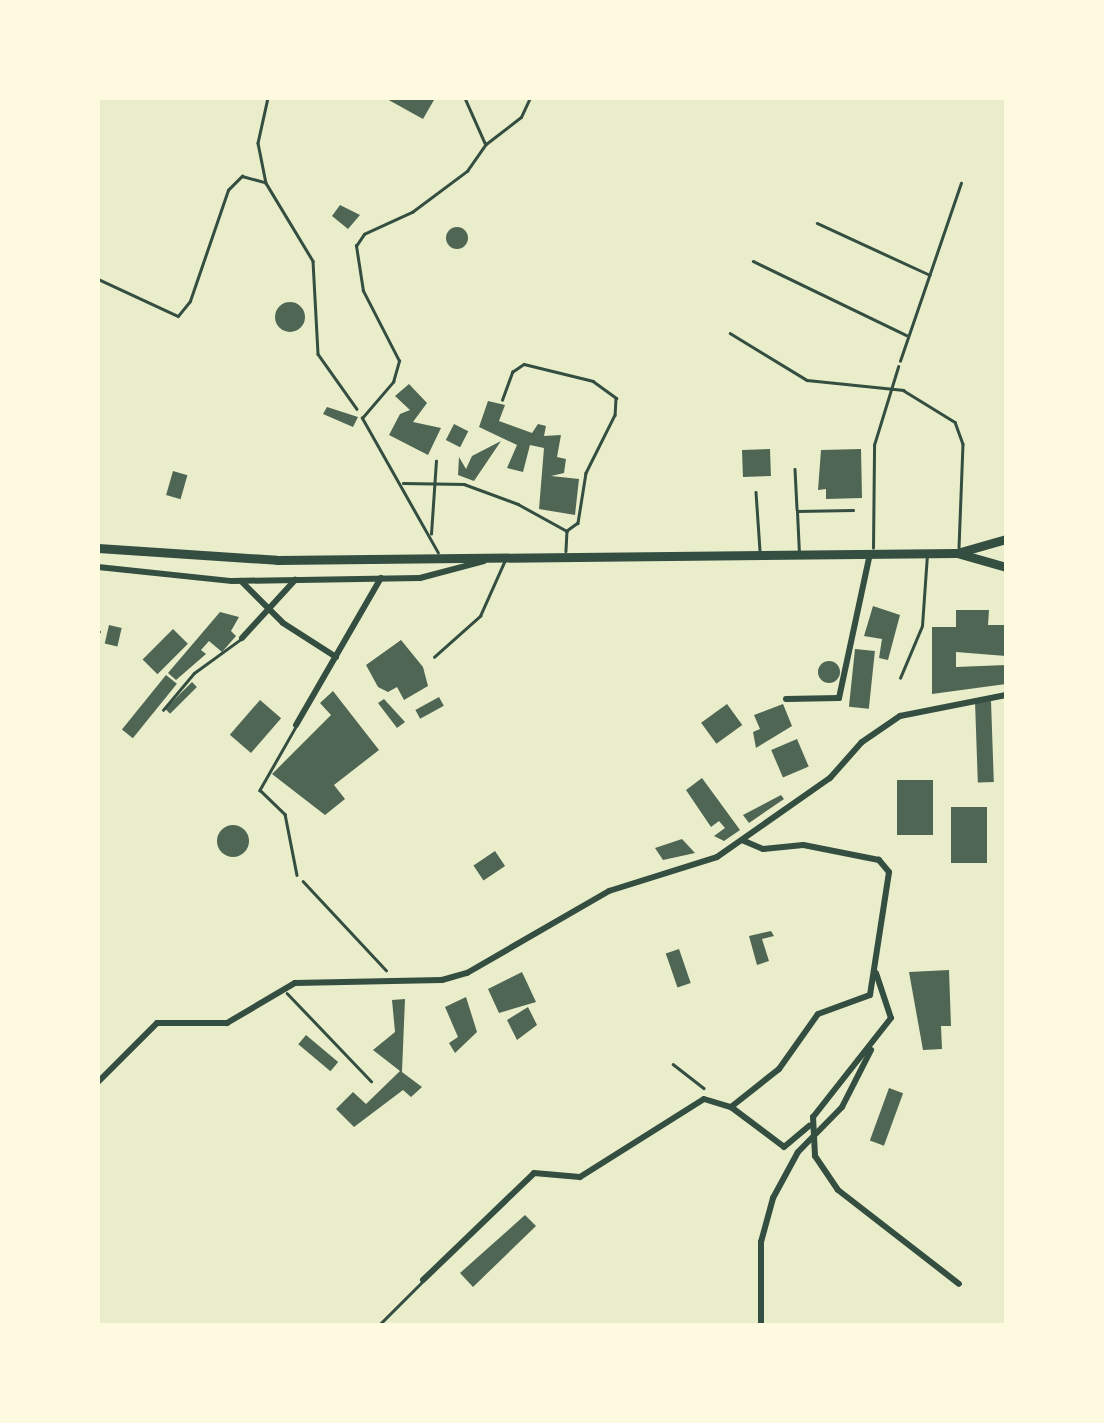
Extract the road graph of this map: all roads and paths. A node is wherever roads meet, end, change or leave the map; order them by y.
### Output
1 (268, 98) edge
2 (465, 98) edge
3 (530, 98) edge
4 (486, 144) junction
5 (266, 183) junction
6 (961, 183) dead end
7 (817, 223) dead end
8 (753, 260) dead end
9 (931, 276) junction
10 (98, 279) edge
11 (730, 333) dead end
12 (908, 336) junction
13 (898, 367) joint
14 (892, 387) junction
15 (502, 400) dead end
16 (362, 414) junction
17 (436, 461) dead end
18 (795, 469) dead end
19 (403, 483) junction
20 (438, 483) junction
21 (756, 492) dead end
22 (797, 510) junction
23 (852, 510) dead end
24 (567, 531) junction
25 (430, 536) junction
26 (1006, 539) edge
27 (98, 548) edge
28 (870, 554) junction
29 (927, 554) junction
30 (957, 554) junction
31 (799, 555) junction
32 (760, 556) junction
33 (566, 558) junction
34 (490, 559) junction
35 (505, 559) junction
36 (441, 560) junction
37 (98, 567) edge
38 (1006, 568) edge
39 (381, 578) junction
40 (296, 579) junction
41 (242, 580) junction
42 (270, 610) junction
43 (242, 638) joint
44 (336, 657) junction
45 (434, 657) dead end
46 (900, 678) dead end
47 (1006, 695) edge
48 (786, 699) dead end
49 (163, 710) dead end
50 (296, 726) joint
51 (742, 840) junction
52 (297, 874) joint
53 (875, 971) junction
54 (403, 982) junction
55 (283, 988) junction
56 (873, 1045) junction
57 (673, 1064) dead end
58 (371, 1080) dead end
59 (98, 1082) edge
60 (721, 1101) junction
61 (731, 1107) junction
62 (810, 1126) junction
63 (810, 1138) junction
64 (423, 1280) joint
65 (959, 1284) dead end
66 (378, 1326) edge
67 (761, 1326) edge

1 - 5 path
2 - 4 lane
3 - 4 lane
4 - 16 lane
5 - 10 path
5 - 16 path
6 - 9 path
7 - 9 path
8 - 12 path
9 - 12 path
11 - 14 lane
12 - 13 path
13 - 14 lane
14 - 28 lane
14 - 30 lane
15 - 24 lane
16 - 19 lane
17 - 20 lane
18 - 22 lane
19 - 20 lane
19 - 25 lane
20 - 24 lane
20 - 25 lane
21 - 32 lane
22 - 23 lane
22 - 31 lane
24 - 33 lane
25 - 36 lane
26 - 30 main road
27 - 36 main road
28 - 29 main road
28 - 31 main road
28 - 48 street
29 - 30 main road
29 - 46 lane
30 - 38 main road
31 - 32 main road
32 - 33 main road
33 - 35 main road
34 - 35 main road
34 - 36 main road
34 - 39 street
35 - 45 lane
37 - 41 street
39 - 40 street
39 - 44 street
40 - 41 street
40 - 42 street
41 - 42 street
42 - 43 street
42 - 44 street
43 - 49 lane
44 - 50 street
47 - 51 street
50 - 52 lane
51 - 53 street
51 - 54 street
52 - 54 path
53 - 56 street
53 - 61 street
54 - 55 street
55 - 58 lane
55 - 59 street
56 - 62 street
56 - 63 street
57 - 60 path
60 - 61 street
60 - 64 street
61 - 62 street
62 - 63 street
63 - 65 street
63 - 67 street
64 - 66 lane

